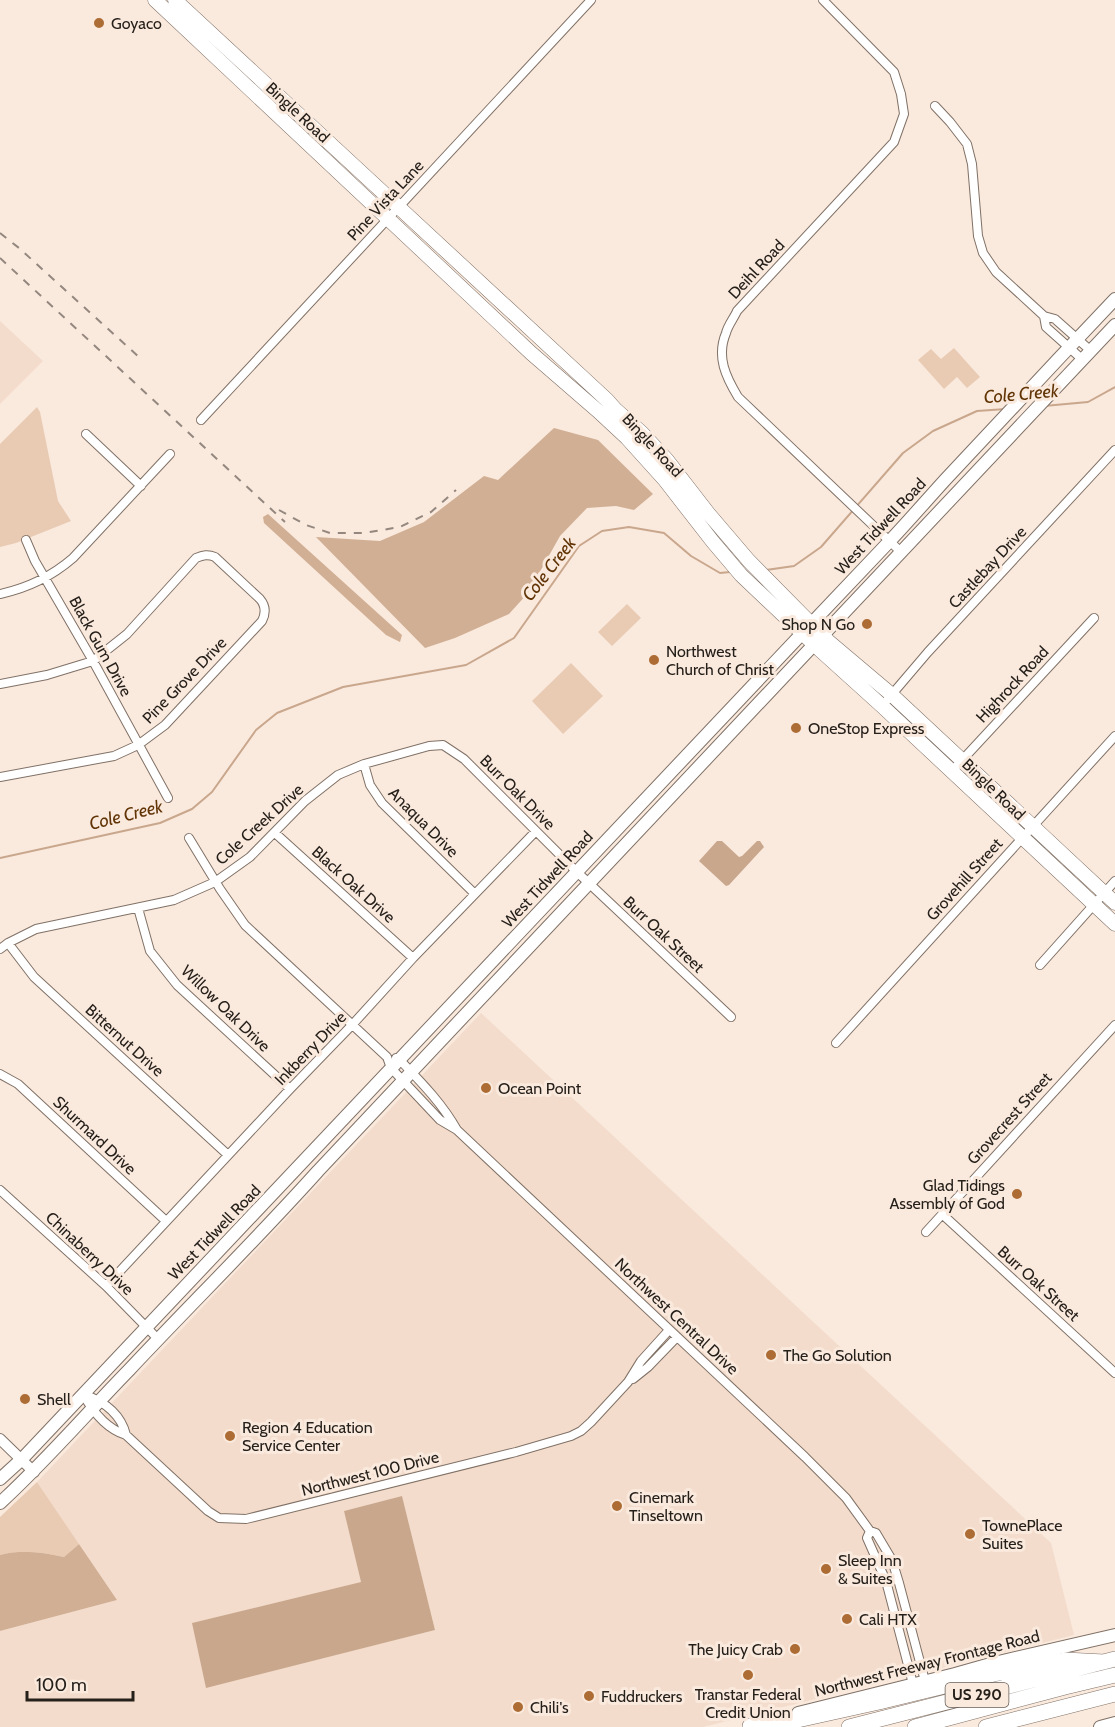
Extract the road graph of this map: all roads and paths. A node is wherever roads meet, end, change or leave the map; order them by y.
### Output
1 (155, 0) edge
2 (175, 0) edge
3 (591, 0) edge
4 (823, 0) edge
5 (197, 29) junction
6 (935, 106) dead end
7 (295, 122) junction
8 (398, 207) junction
9 (387, 219) junction
10 (1115, 298) edge
11 (505, 306) junction
12 (495, 318) junction
13 (1115, 325) edge
14 (1073, 343) junction
15 (1087, 356) junction
16 (603, 405) junction
17 (201, 420) dead end
18 (86, 434) dead end
19 (1115, 450) edge
20 (170, 454) dead end
21 (944, 481) junction
22 (141, 486) junction
23 (957, 492) junction
24 (703, 517) junction
25 (26, 540) dead end
26 (889, 542) junction
27 (901, 552) junction
28 (46, 579) junction
29 (0, 594) edge
30 (1094, 618) dead end
31 (806, 628) junction
32 (818, 640) junction
33 (93, 661) junction
34 (0, 684) edge
35 (887, 701) junction
36 (719, 722) junction
37 (732, 732) junction
38 (1115, 736) edge
39 (138, 745) junction
40 (464, 759) joint
41 (364, 764) junction
42 (957, 765) junction
43 (0, 777) edge
44 (659, 784) junction
45 (672, 796) junction
46 (168, 798) dead end
47 (1032, 827) junction
48 (536, 831) junction
49 (275, 832) junction
50 (189, 838) dead end
51 (1022, 838) junction
52 (577, 872) junction
53 (1115, 881) edge
54 (215, 882) junction
55 (589, 884) junction
56 (1104, 893) junction
57 (475, 894) junction
58 (1115, 903) edge
59 (1094, 904) junction
60 (138, 908) junction
61 (1115, 924) edge
62 (8, 943) junction
63 (0, 949) edge
64 (413, 958) junction
65 (1040, 965) dead end
66 (731, 1017) dead end
67 (353, 1024) junction
68 (1115, 1025) edge
69 (836, 1043) dead end
70 (392, 1061) junction
71 (0, 1074) edge
72 (407, 1077) junction
73 (290, 1089) junction
74 (228, 1155) junction
75 (0, 1190) edge
76 (271, 1197) junction
77 (285, 1208) junction
78 (942, 1214) junction
79 (166, 1221) junction
80 (926, 1232) dead end
81 (106, 1286) junction
82 (146, 1327) junction
83 (669, 1330) junction
84 (677, 1336) junction
85 (158, 1339) junction
86 (1115, 1373) edge
87 (628, 1382) junction
88 (83, 1394) junction
89 (96, 1405) junction
90 (0, 1439) edge
91 (22, 1459) junction
92 (34, 1472) junction
93 (0, 1479) edge
94 (0, 1503) edge
95 (870, 1531) junction
96 (903, 1596) junction
97 (890, 1598) junction
98 (1115, 1635) edge
99 (1109, 1660) edge
100 (1115, 1675) edge
101 (919, 1682) junction
102 (1115, 1694) edge
103 (1030, 1715) junction
104 (1115, 1723) edge
105 (749, 1727) edge
106 (849, 1727) edge
107 (915, 1727) edge
108 (986, 1727) edge
109 (1017, 1727) edge
110 (1100, 1727) edge

1 - 5 main road, Bingle Road
2 - 5 main road, Bingle Road
3 - 8 street, Pine Vista Lane
4 - 26 street, Deihl Road
5 - 7 main road, Bingle Road
6 - 14 street
7 - 8 main road, Bingle Road
7 - 9 main road, Bingle Road
8 - 9 street, Pine Vista Lane
8 - 11 main road, Bingle Road
9 - 12 main road, Bingle Road
9 - 17 street, Pine Vista Lane
10 - 14 main road, West Tidwell Road
11 - 12 main road
11 - 16 main road, Bingle Road
12 - 16 main road, Bingle Road
13 - 15 main road, West Tidwell Road
14 - 15 street
14 - 21 main road, West Tidwell Road
15 - 23 main road, West Tidwell Road
16 - 24 main road, Bingle Road
18 - 22 street
19 - 35 street, Castlebay Drive
20 - 22 street
21 - 23 main road
21 - 26 main road, West Tidwell Road
22 - 28 street
23 - 27 main road, West Tidwell Road
24 - 31 main road, Bingle Road
24 - 31 main road, Bingle Road
25 - 28 street, Black Gum Drive
26 - 27 street, Deihl Road
26 - 31 main road, West Tidwell Road
27 - 32 main road, West Tidwell Road
28 - 29 street
28 - 33 street, Black Gum Drive
30 - 42 street, Highrock Road
31 - 32 main road, Bingle Road
31 - 36 main road, West Tidwell Road
32 - 35 main road, Bingle Road
32 - 37 main road, West Tidwell Road
33 - 34 street
33 - 39 street, Black Gum Drive
33 - 39 street, Pine Grove Drive
35 - 42 main road, Bingle Road
36 - 37 main road
36 - 44 main road, West Tidwell Road
37 - 45 main road, West Tidwell Road
38 - 47 street, Grovehill Street
39 - 43 street, Pine Grove Drive
39 - 46 street, Black Gum Drive
40 - 41 street, Cole Creek Drive
40 - 48 street, Burr Oak Drive
41 - 49 street, Cole Creek Drive
41 - 57 street, Anaqua Drive
42 - 47 main road, Bingle Road
42 - 51 main road, Bingle Road
44 - 45 main road
44 - 52 main road, West Tidwell Road
45 - 55 main road, West Tidwell Road
47 - 51 street, Grovehill Street
47 - 56 main road, Bingle Road
48 - 52 street, Burr Oak Drive
48 - 57 street, Inkberry Drive
49 - 54 street, Cole Creek Drive
49 - 64 street, Black Oak Drive
50 - 54 street
51 - 59 main road, Bingle Road
51 - 69 street, Grovehill Street
52 - 55 street, Burr Oak Street
52 - 70 main road, West Tidwell Road
53 - 56 street
54 - 60 street, Cole Creek Drive
54 - 67 street
55 - 66 street, Burr Oak Street
55 - 72 main road, West Tidwell Road
56 - 58 main road, Bingle Road
56 - 59 street
57 - 64 street, Inkberry Drive
59 - 61 main road, Bingle Road
59 - 65 street
60 - 62 street, Cole Creek Drive
60 - 73 street, Willow Oak Drive
62 - 63 street, Cole Creek Drive
62 - 74 street, Bitternut Drive
64 - 67 street, Inkberry Drive
67 - 70 street
67 - 73 street, Inkberry Drive
68 - 78 street, Grovecrest Street
70 - 72 street, Northwest Central Drive
70 - 76 main road, West Tidwell Road
71 - 79 street, Shurmard Drive
72 - 77 main road, West Tidwell Road
72 - 83 street, Northwest Central Drive
73 - 74 street, Inkberry Drive
74 - 79 street, Inkberry Drive
75 - 81 street, Chinaberry Drive
76 - 77 main road
76 - 82 main road, West Tidwell Road
77 - 85 main road, West Tidwell Road
78 - 80 street, Grovecrest Street
78 - 86 street, Burr Oak Street
79 - 81 street, Inkberry Drive
81 - 82 street, Chinaberry Drive
82 - 85 street, Chinaberry Drive
82 - 88 main road, West Tidwell Road
83 - 84 street, Northwest Central Drive
83 - 87 street, Northwest 100 Drive
84 - 87 street, Northwest 100 Drive
84 - 95 street, Northwest Central Drive
85 - 89 main road, West Tidwell Road
87 - 89 street, Northwest 100 Drive
88 - 89 street, Northwest 100 Drive
88 - 91 main road, West Tidwell Road
89 - 92 main road, West Tidwell Road
90 - 91 street
91 - 92 street
91 - 93 main road, West Tidwell Road
92 - 94 main road, West Tidwell Road
95 - 96 street, Northwest Central Drive
95 - 97 street, Northwest Central Drive
96 - 97 street
96 - 101 street, Northwest Central Drive
97 - 101 street, Northwest Central Drive
98 - 101 main road, Northwest Freeway Frontage Road
99 - 105 highway
99 - 106 highway, US 290
100 - 107 highway
101 - 105 main road, Northwest Freeway Frontage Road
102 - 103 highway, US 290
103 - 108 highway, US 290
103 - 109 highway
104 - 110 main road

